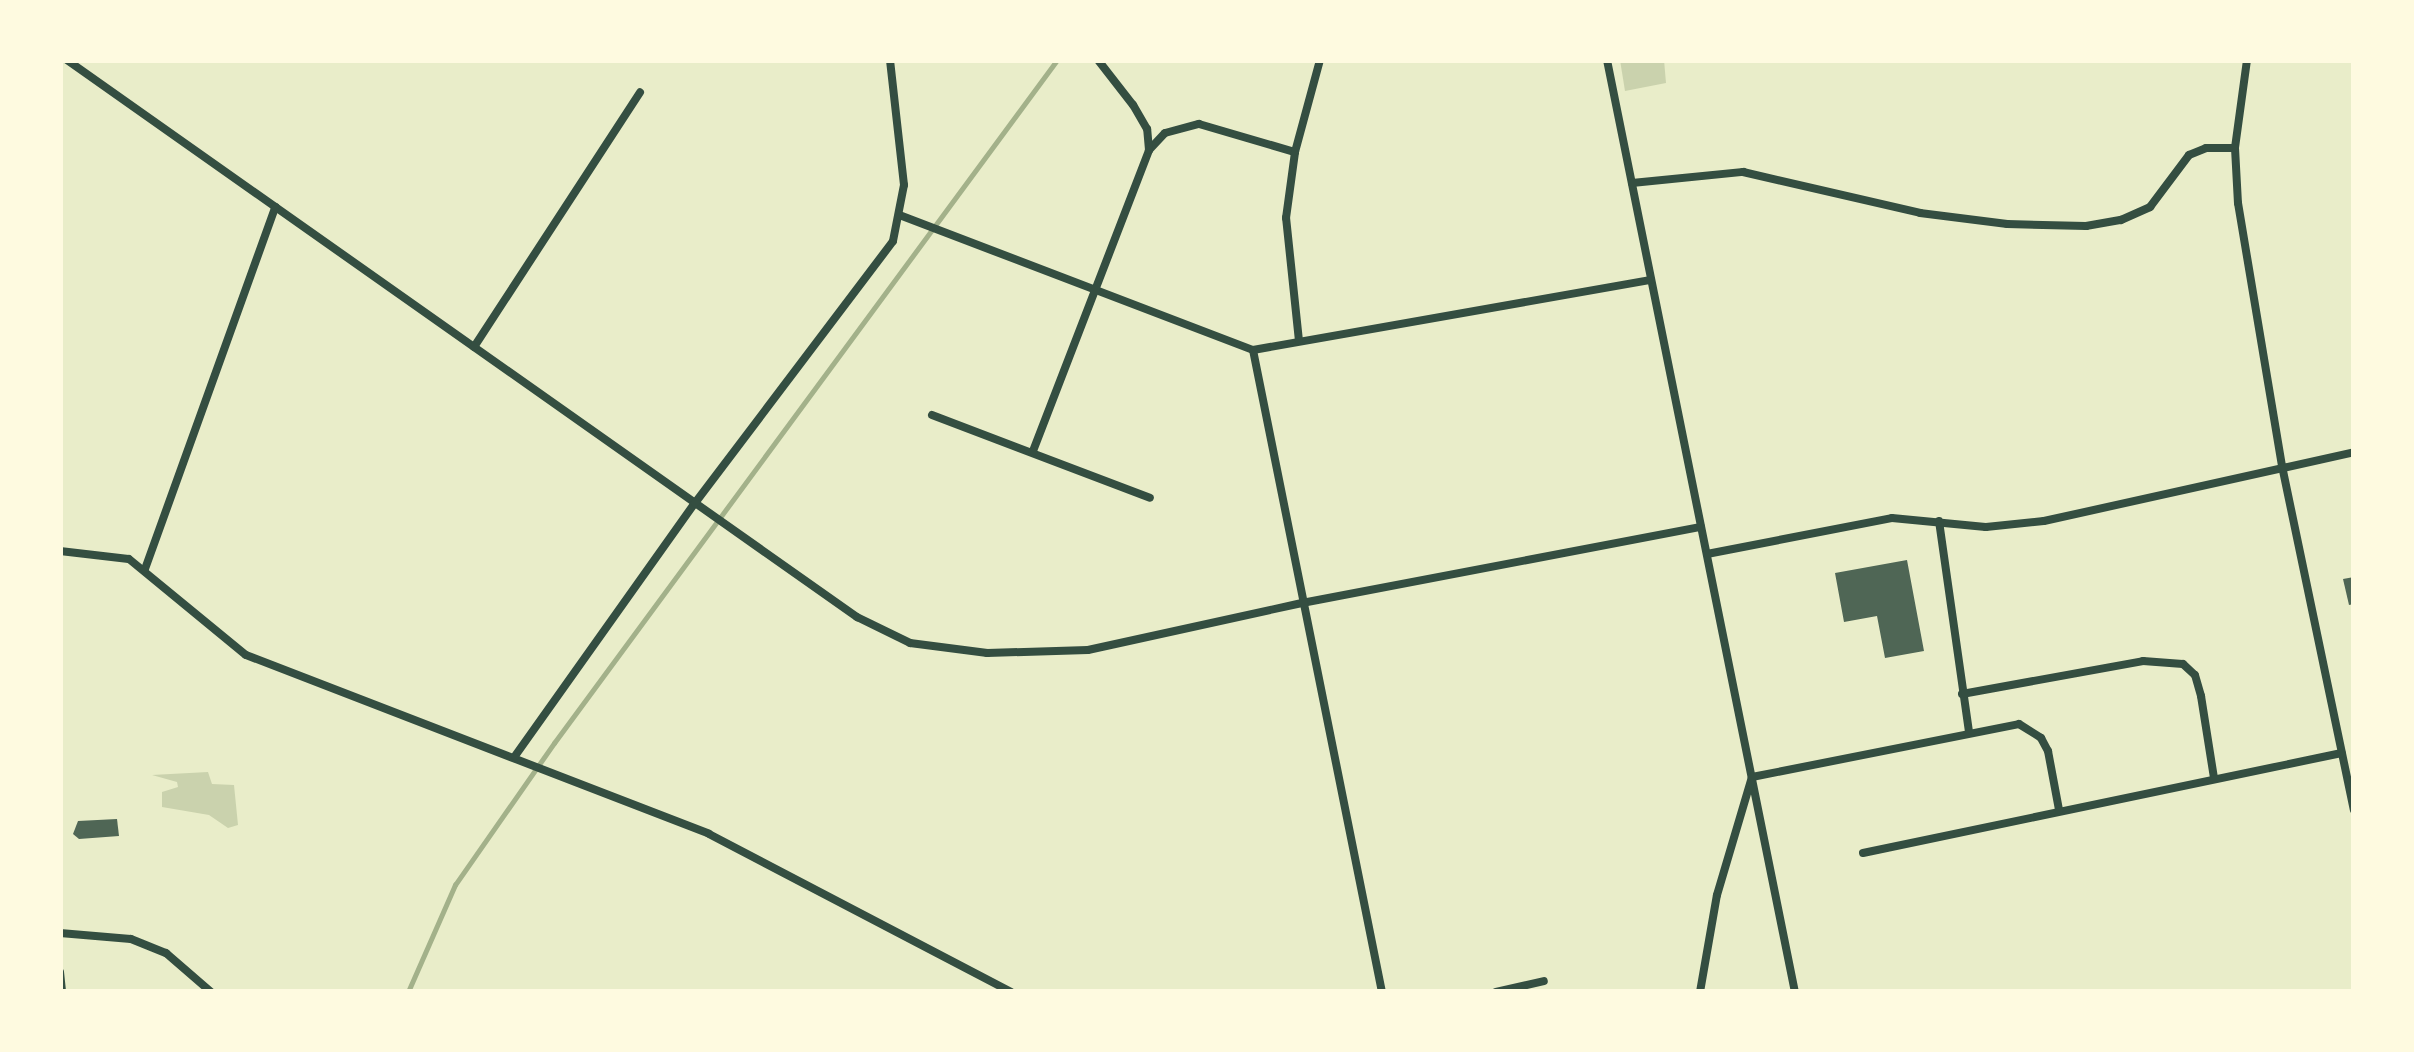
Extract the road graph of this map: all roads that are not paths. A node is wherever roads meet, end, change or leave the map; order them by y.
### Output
1 (67, 60) edge
2 (890, 60) edge
3 (1098, 60) edge
4 (1320, 60) edge
5 (1607, 60) edge
6 (2246, 60) edge
7 (640, 92) dead end
8 (2235, 148) junction
9 (1149, 150) junction
10 (1295, 152) junction
11 (1632, 183) junction
12 (275, 207) junction
13 (902, 216) junction
14 (1652, 280) junction
15 (1093, 290) junction
16 (1299, 341) junction
17 (474, 347) junction
18 (1253, 350) junction
19 (932, 415) dead end
20 (1033, 451) junction
21 (2354, 452) edge
22 (2282, 466) junction
23 (1150, 498) dead end
24 (695, 503) junction
25 (1939, 521) junction
26 (1701, 527) junction
27 (60, 551) edge
28 (1707, 554) junction
29 (145, 569) junction
30 (1302, 602) junction
31 (1962, 694) junction
32 (1970, 731) junction
33 (2342, 753) junction
34 (515, 756) junction
35 (1752, 777) junction
36 (2214, 778) junction
37 (2059, 810) junction
38 (2354, 810) edge
39 (1863, 853) dead end
40 (60, 933) edge
41 (60, 972) edge
42 (1544, 982) dead end
43 (62, 992) edge
44 (211, 992) edge
45 (1012, 992) edge
46 (1382, 992) edge
47 (1496, 992) edge
48 (1700, 992) edge
49 (1795, 992) edge

1 - 12 street
2 - 13 street
3 - 9 street
4 - 10 street
5 - 11 street
6 - 8 street
7 - 17 street
8 - 11 street
8 - 22 street
9 - 10 street
9 - 15 street
10 - 16 street
11 - 14 street
12 - 17 street
12 - 29 street
13 - 15 street
13 - 24 street
14 - 16 street
14 - 26 street
15 - 18 street
15 - 20 street
16 - 18 street
17 - 24 street
18 - 30 street
19 - 20 street
20 - 23 street
21 - 22 street
22 - 25 street
22 - 33 street
24 - 30 street
24 - 34 street
25 - 28 street
25 - 31 street
26 - 28 street
26 - 30 street
27 - 29 street
28 - 35 street
29 - 34 street
30 - 46 street
31 - 32 street
31 - 36 street
32 - 35 street
32 - 37 street
33 - 36 street
33 - 38 street
34 - 45 street
35 - 48 street
35 - 49 street
36 - 37 street
37 - 39 street
40 - 44 street
41 - 43 street
42 - 47 street

